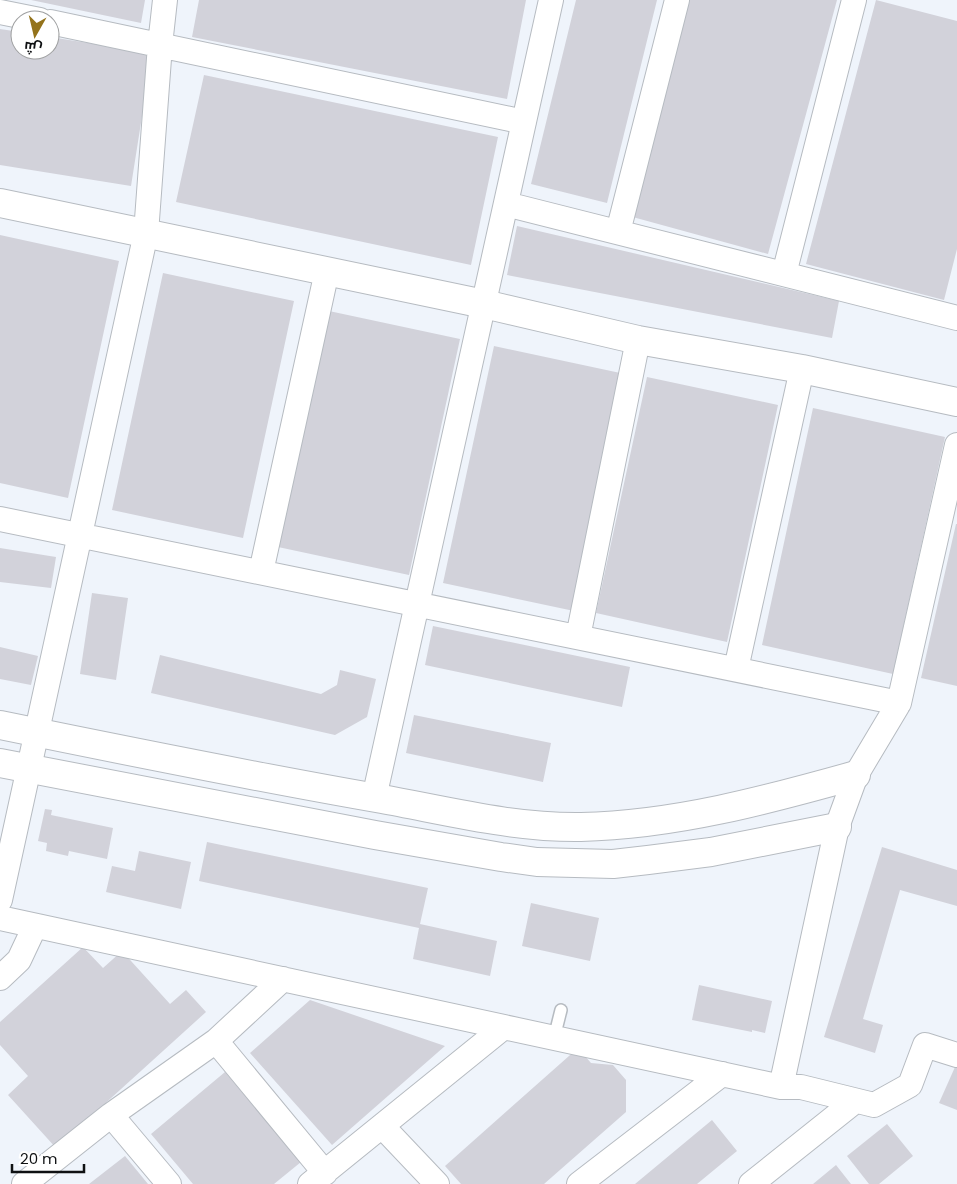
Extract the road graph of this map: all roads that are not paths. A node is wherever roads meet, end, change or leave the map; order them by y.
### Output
1 (165, 0) edge
2 (550, 0) edge
3 (676, 0) edge
4 (854, 0) edge
5 (60, 24) edge
6 (160, 45) junction
7 (524, 122) junction
8 (0, 203) edge
9 (506, 204) junction
10 (618, 232) junction
11 (146, 233) junction
12 (327, 271) junction
13 (784, 274) junction
14 (484, 304) junction
15 (957, 317) edge
16 (638, 340) junction
17 (802, 369) junction
18 (957, 402) edge
19 (957, 445) edge
20 (0, 519) edge
21 (80, 536) junction
22 (261, 572) junction
23 (417, 604) junction
24 (578, 637) junction
25 (736, 669) junction
26 (899, 703) junction
27 (0, 724) edge
28 (37, 732) junction
29 (0, 762) edge
30 (29, 768) junction
31 (856, 775) junction
32 (374, 798) junction
33 (837, 827) junction
34 (0, 900) edge
35 (0, 918) edge
36 (35, 926) junction
37 (0, 978) edge
38 (283, 979) junction
39 (561, 1010) dead end
40 (504, 1027) junction
41 (554, 1038) junction
42 (216, 1040) junction
43 (957, 1055) edge
44 (722, 1074) junction
45 (781, 1087) junction
46 (854, 1101) junction
47 (111, 1115) junction
48 (382, 1126) junction
49 (318, 1178) edge
50 (24, 1184) edge
51 (170, 1184) edge
52 (437, 1184) edge
53 (579, 1184) edge
54 (751, 1184) edge

1 - 6 street
2 - 7 street
3 - 10 street
4 - 13 street
5 - 6 street
6 - 7 street
6 - 11 street
7 - 9 street
8 - 11 street
9 - 10 street
9 - 14 street
10 - 13 street
11 - 12 street
11 - 21 street
12 - 14 street
12 - 22 street
13 - 15 street
14 - 16 street
14 - 23 street
16 - 17 street
16 - 24 street
17 - 18 street
17 - 25 street
19 - 26 street
20 - 21 street
21 - 22 street
21 - 28 street
22 - 23 street
23 - 24 street
23 - 32 street
24 - 25 street
25 - 26 street
26 - 31 street
27 - 28 street
28 - 30 street
28 - 32 street
29 - 30 street
30 - 33 street
30 - 34 street
31 - 32 street
31 - 33 street
33 - 45 street
35 - 36 street
36 - 37 street
36 - 38 street
38 - 40 street
38 - 42 street
39 - 41 lane
40 - 41 street
40 - 48 street
41 - 44 street
42 - 47 street
42 - 49 street
43 - 46 street
44 - 45 street
44 - 53 street
45 - 46 street
46 - 54 street
47 - 50 street
47 - 51 street
48 - 49 street
48 - 52 street

